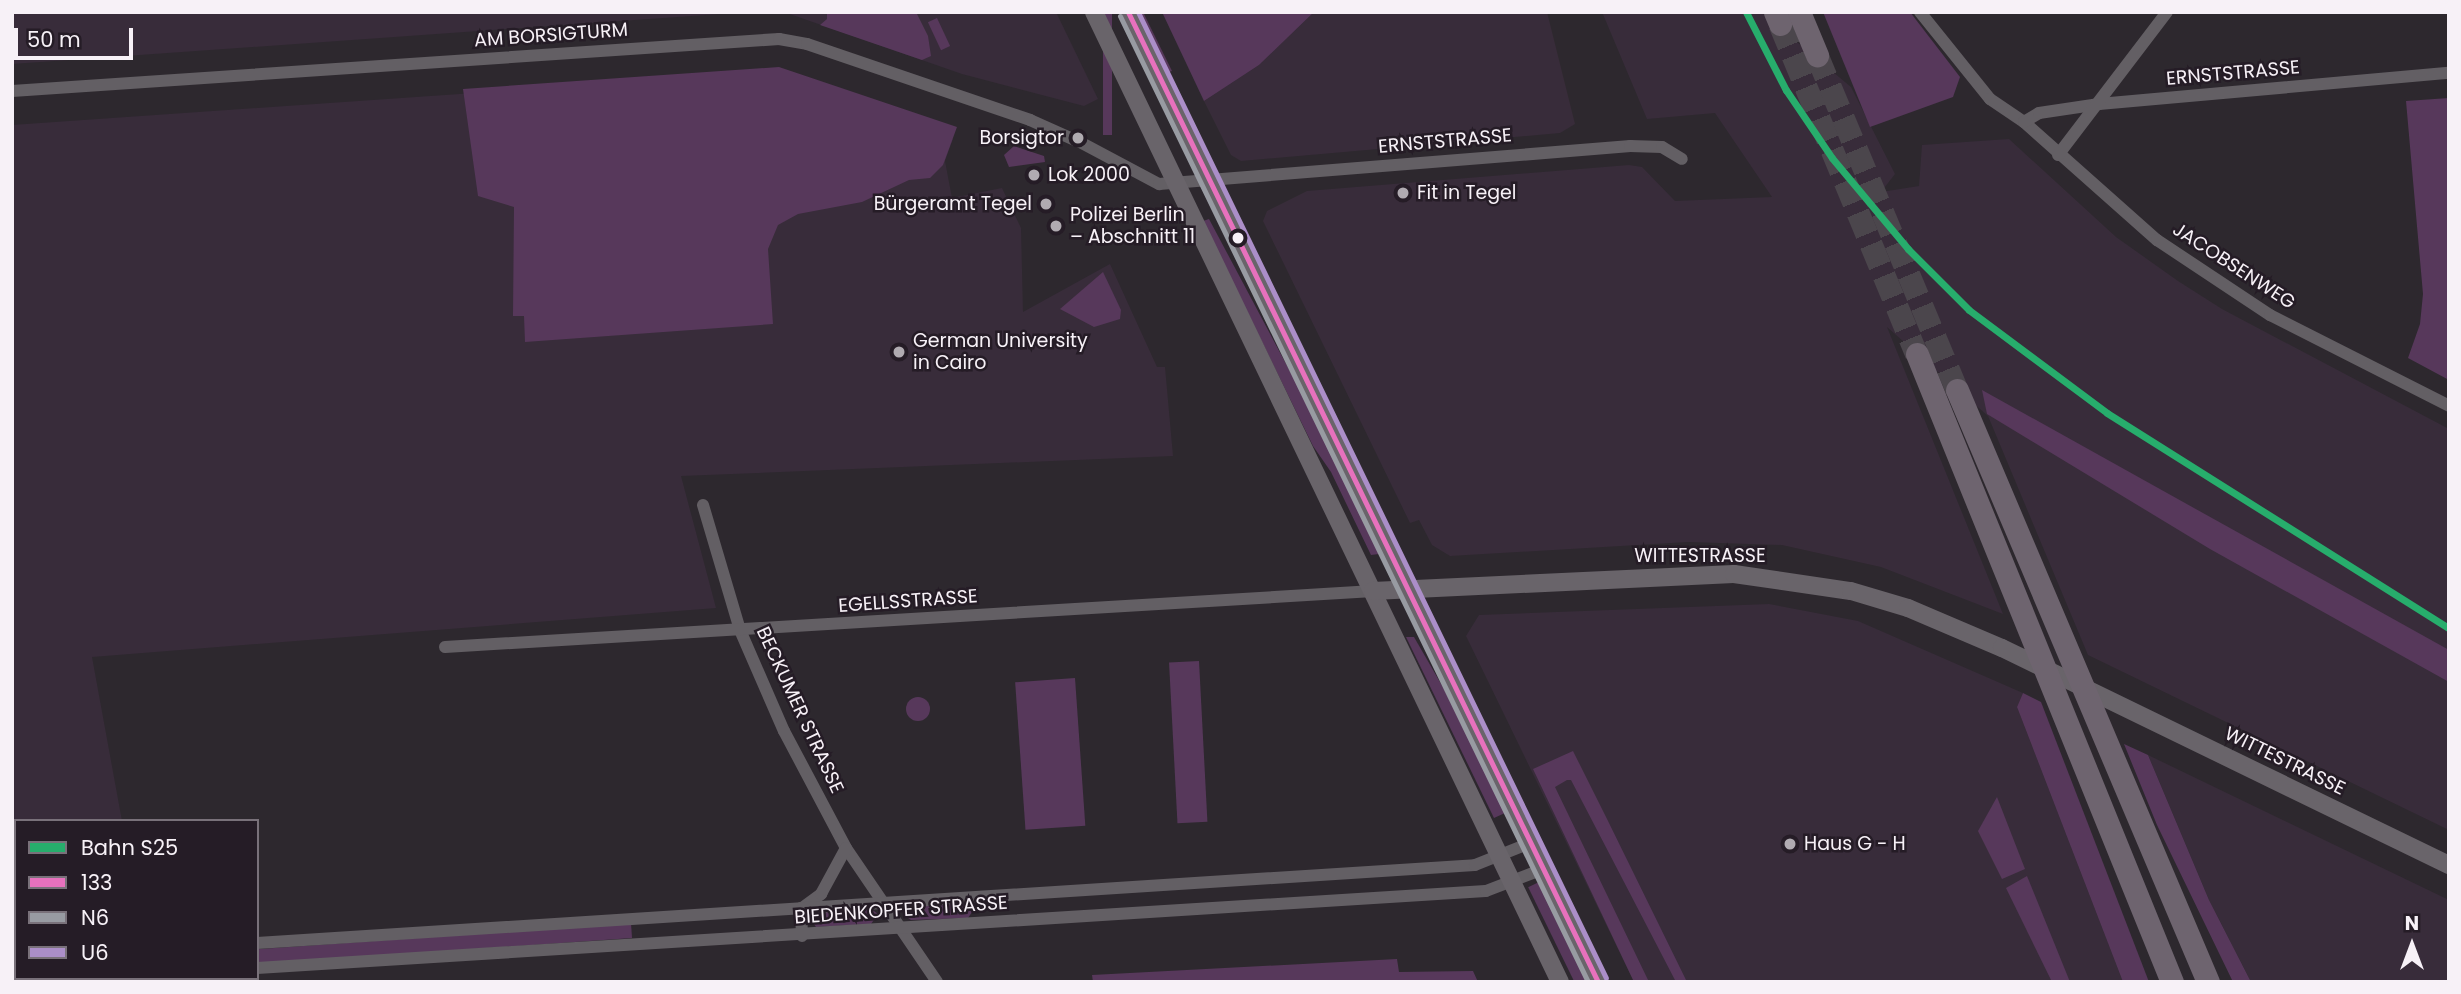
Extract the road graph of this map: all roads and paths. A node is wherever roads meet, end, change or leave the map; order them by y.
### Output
1 (1094, 12) edge
2 (1128, 12) edge
3 (1920, 12) edge
4 (2167, 12) edge
5 (1785, 16) edge
6 (1817, 55) tunnel mouth
7 (2449, 73) edge
8 (12, 91) edge
9 (2099, 104) junction
10 (2024, 122) junction
11 (2058, 155) junction
12 (1682, 159) dead end
13 (1208, 180) junction
14 (1175, 182) junction
15 (1917, 354) tunnel mouth
16 (1957, 390) tunnel mouth
17 (2449, 406) edge
18 (703, 505) dead end
19 (1405, 589) junction
20 (1373, 591) junction
21 (740, 630) junction
22 (445, 647) dead end
23 (1530, 843) junction
24 (846, 848) junction
25 (1501, 856) junction
26 (2449, 865) edge
27 (1543, 869) junction
28 (1512, 881) junction
29 (883, 903) junction
30 (801, 908) junction
31 (898, 930) junction
32 (803, 936) junction
33 (259, 943) edge
34 (2197, 954) junction
35 (259, 968) edge
36 (2165, 976) edge
37 (937, 982) edge
38 (1560, 982) edge
39 (1598, 982) edge
40 (2208, 982) edge
41 (2220, 982) edge

1 - 14 main road
2 - 13 main road
3 - 10 street, JACOBSENWEG
4 - 9 street
5 - 6 highway
7 - 9 street, ERNSTSTRASSE
8 - 14 street, AM BORSIGTURM
9 - 10 street, ERNSTSTRASSE
9 - 11 street
10 - 11 street, JACOBSENWEG
11 - 17 street, JACOBSENWEG
12 - 13 street, ERNSTSTRASSE
13 - 14 street, AM BORSIGTURM
13 - 19 main road
14 - 20 main road
15 - 36 highway
16 - 34 highway
18 - 21 street, BECKUMER STRASSE
19 - 20 main road, WITTESTRASSE
19 - 23 main road
19 - 26 main road, WITTESTRASSE
20 - 21 street, EGELLSSTRASSE
20 - 25 main road
21 - 22 street, EGELLSSTRASSE
21 - 24 street, BECKUMER STRASSE
23 - 25 street, BIEDENKOPFER STRASSE
23 - 27 main road
24 - 29 street, BECKUMER STRASSE
24 - 30 street
25 - 28 main road
25 - 29 street, BIEDENKOPFER STRASSE
27 - 28 street, BIEDENKOPFER STRASSE
27 - 39 main road
28 - 31 street, BIEDENKOPFER STRASSE
28 - 38 main road
29 - 30 street, BIEDENKOPFER STRASSE
29 - 31 street, BECKUMER STRASSE
30 - 32 street
30 - 33 street, BIEDENKOPFER STRASSE
31 - 32 street, BIEDENKOPFER STRASSE
31 - 37 street, BECKUMER STRASSE
32 - 35 street, BIEDENKOPFER STRASSE
34 - 40 highway
34 - 41 highway

